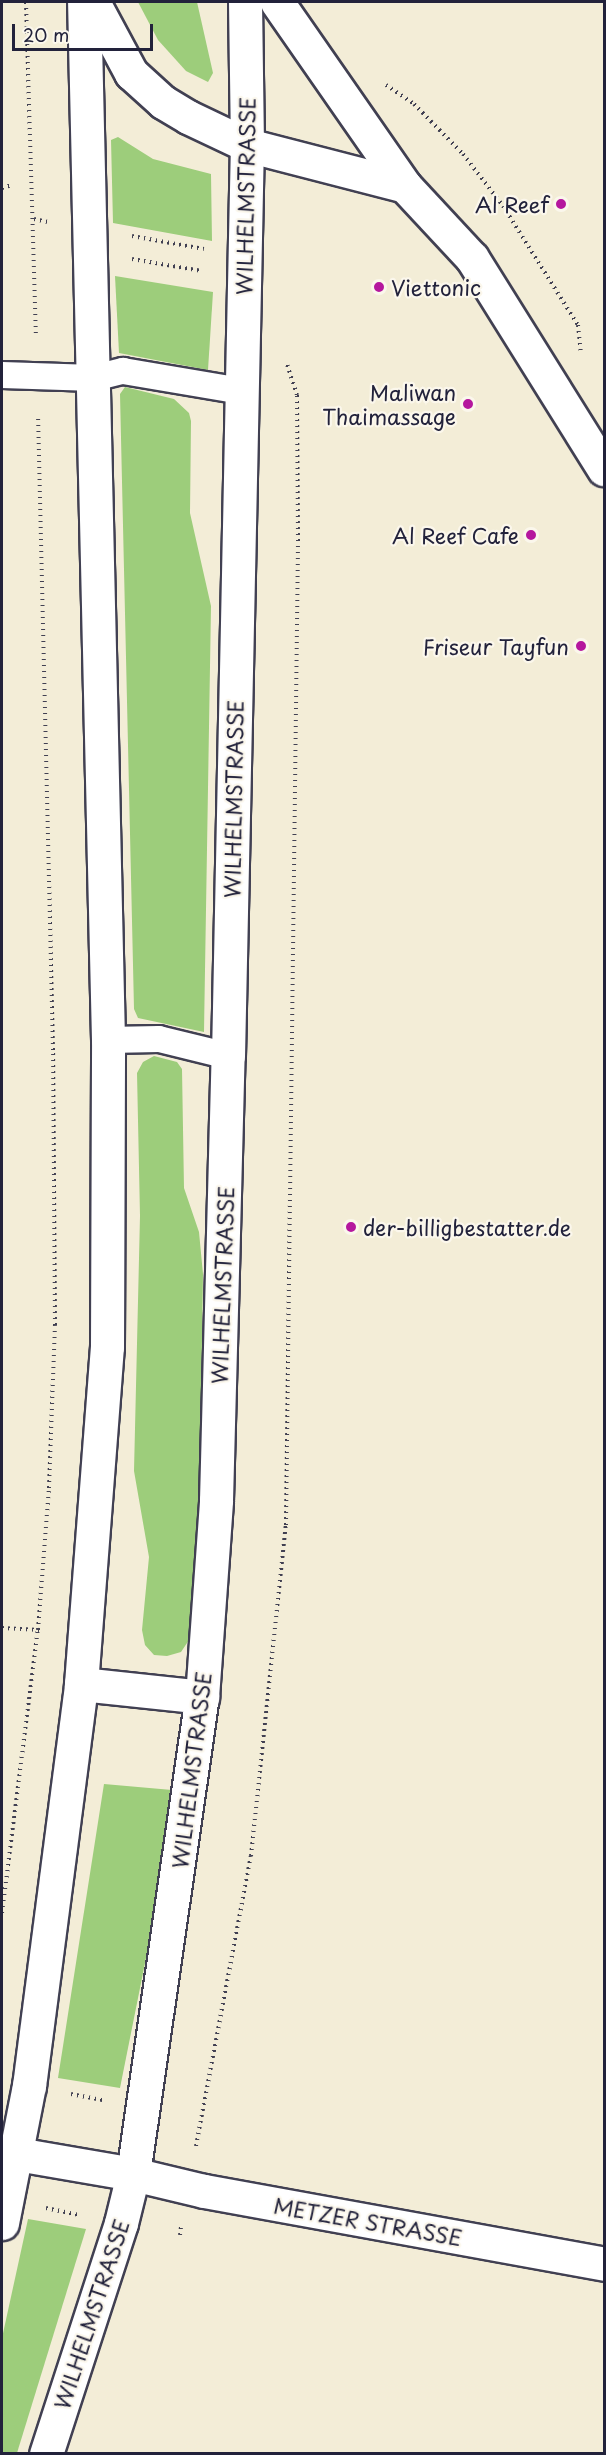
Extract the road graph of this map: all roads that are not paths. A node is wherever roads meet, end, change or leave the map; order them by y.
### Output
1 (84, 2) edge
2 (93, 2) edge
3 (245, 2) edge
4 (277, 2) edge
5 (247, 145) junction
6 (405, 186) junction
7 (2, 375) edge
8 (94, 378) junction
9 (241, 391) junction
10 (604, 469) edge
11 (108, 1040) junction
12 (228, 1056) junction
13 (81, 1684) junction
14 (202, 1697) junction
15 (17, 2154) junction
16 (133, 2174) junction
17 (2, 2223) edge
18 (604, 2264) edge
19 (46, 2454) edge

1 - 8 main road
2 - 5 main road
3 - 5 main road, WILHELMSTRASSE
4 - 6 main road
5 - 6 main road
5 - 9 main road, WILHELMSTRASSE
6 - 10 main road
7 - 8 lane
8 - 9 lane
8 - 11 main road
9 - 12 main road, WILHELMSTRASSE
11 - 12 lane
11 - 13 main road
12 - 14 main road, WILHELMSTRASSE
13 - 14 main road
13 - 15 main road
14 - 16 main road, WILHELMSTRASSE
15 - 16 main road
15 - 17 main road
16 - 18 main road, METZER STRASSE
16 - 19 main road, WILHELMSTRASSE

